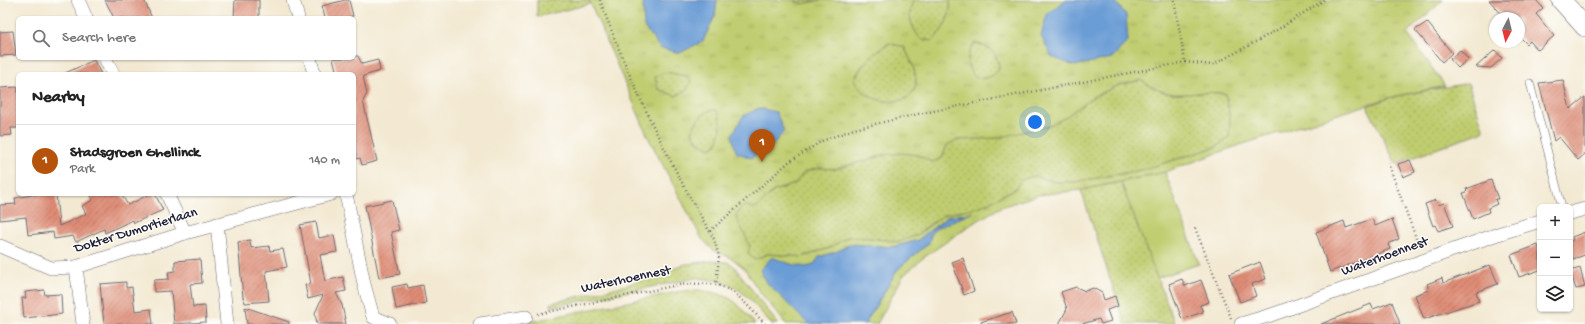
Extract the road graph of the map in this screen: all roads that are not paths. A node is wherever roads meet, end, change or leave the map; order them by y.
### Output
1 (78, 0) edge
2 (293, 0) edge
3 (1561, 0) edge
4 (85, 16) edge
5 (297, 16) edge
6 (1585, 27) edge
7 (106, 60) edge
8 (310, 60) edge
9 (112, 72) edge
10 (314, 72) edge
11 (1530, 83) dead end
12 (168, 196) edge
13 (323, 196) edge
14 (346, 196) edge
15 (1561, 204) edge
16 (1585, 209) edge
17 (1573, 212) edge
18 (1537, 222) edge
19 (217, 224) junction
20 (185, 233) junction
21 (0, 246) edge
22 (76, 267) junction
23 (526, 317) road end
24 (83, 324) edge
25 (227, 324) edge
26 (390, 324) edge
27 (480, 324) edge
28 (1241, 324) edge

1 - 4 street
2 - 5 street
3 - 6 street
7 - 9 street
8 - 10 street
11 - 15 lane
12 - 20 street
13 - 19 street, Dokter Dumortierlaan
14 - 26 street
16 - 17 street
18 - 28 street, Waterhoennest
19 - 20 street, Dokter Dumortierlaan
19 - 25 street
20 - 22 street, Dokter Dumortierlaan
21 - 22 street, Dokter Dumortierlaan
22 - 24 street
23 - 27 street

